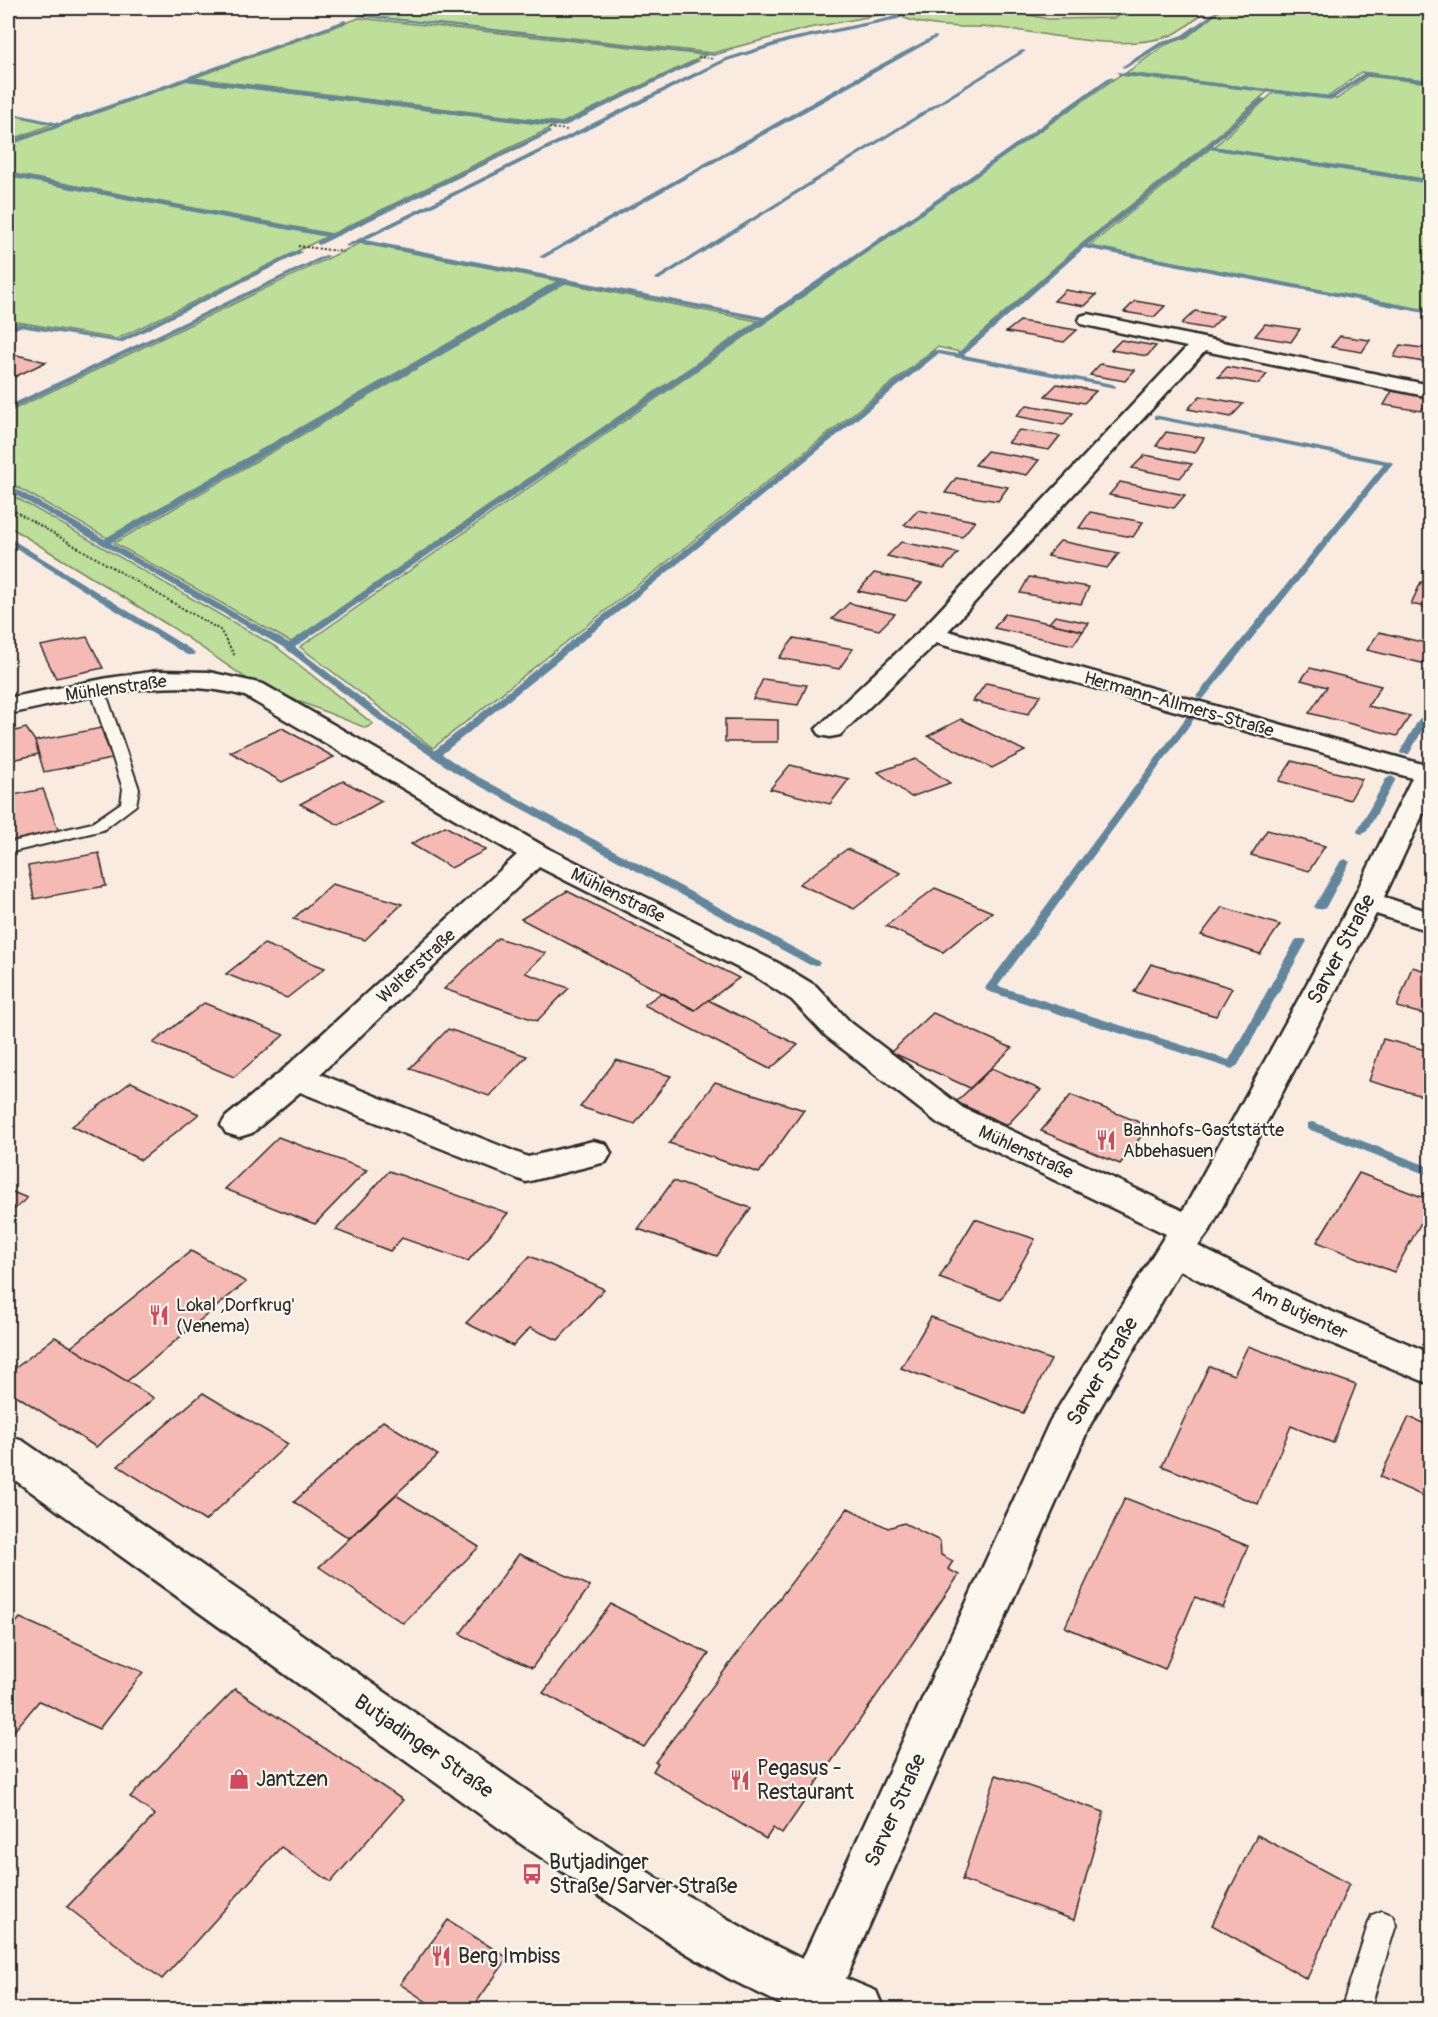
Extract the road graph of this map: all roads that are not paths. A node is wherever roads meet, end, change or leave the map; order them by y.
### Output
1 (1088, 320) dead end
2 (1201, 344) junction
3 (1431, 391) edge
4 (931, 634) junction
5 (97, 688) junction
6 (8, 706) edge
7 (830, 729) dead end
8 (1429, 772) edge
9 (8, 848) edge
10 (536, 855) junction
11 (1367, 901) junction
12 (1431, 922) edge
13 (296, 1077) junction
14 (239, 1125) dead end
15 (592, 1153) dead end
16 (1182, 1240) junction
17 (1431, 1369) edge
18 (8, 1453) edge
19 (1382, 1925) dead end
20 (825, 2004) edge
21 (1355, 2010) edge

1 - 2 street
2 - 3 street
2 - 4 street
4 - 7 street
4 - 8 street, Hermann-Allmers-Straße
5 - 6 street, Mühlenstraße
5 - 9 lane
5 - 10 street, Mühlenstraße
8 - 11 street, Sarver Straße
10 - 13 street, Walterstraße
10 - 16 street, Mühlenstraße
11 - 12 street
11 - 16 street, Sarver Straße
13 - 14 street, Walterstraße
13 - 15 street
16 - 17 street, Am Butjenter
16 - 20 street, Sarver Straße
18 - 20 street, Butjadinger Straße
19 - 21 lane

